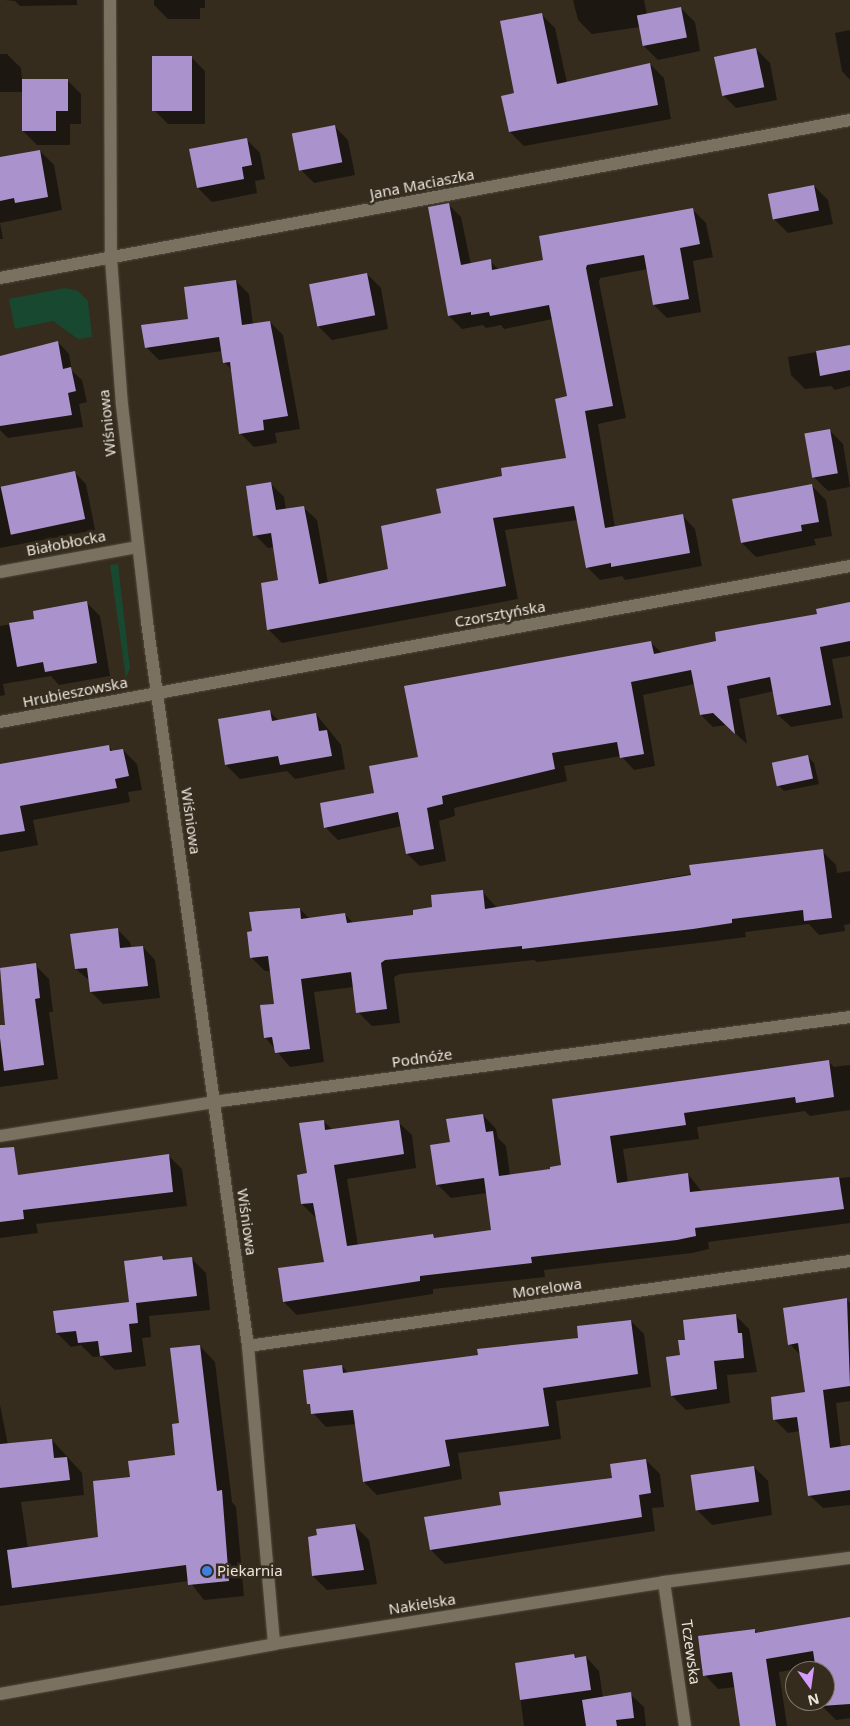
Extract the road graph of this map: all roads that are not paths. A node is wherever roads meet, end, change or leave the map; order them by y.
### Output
1 (110, 0) edge
2 (850, 120) edge
3 (111, 259) junction
4 (0, 278) edge
5 (138, 547) junction
6 (850, 566) edge
7 (0, 572) edge
8 (157, 693) junction
9 (0, 722) edge
10 (850, 1017) edge
11 (213, 1102) junction
12 (0, 1136) edge
13 (850, 1261) edge
14 (248, 1346) junction
15 (850, 1558) edge
16 (664, 1582) junction
17 (274, 1644) junction
18 (0, 1694) edge
19 (685, 1726) edge

1 - 3 street, Wiśniowa
2 - 3 street, Jana Maciaszka
3 - 4 street, Jana Maciaszka
3 - 5 street, Wiśniowa
5 - 7 street, Białobłocka
5 - 8 street, Wiśniowa
6 - 8 street, Czorsztyńska
8 - 9 street, Hrubieszowska
8 - 11 street, Wiśniowa
10 - 11 street, Podnóże
11 - 12 street, Podnóże
11 - 14 street, Wiśniowa
13 - 14 street, Morelowa
14 - 17 street, Wiśniowa
15 - 16 street, Nakielska
16 - 17 street, Nakielska
16 - 19 street, Tczewska
17 - 18 street, Nakielska

